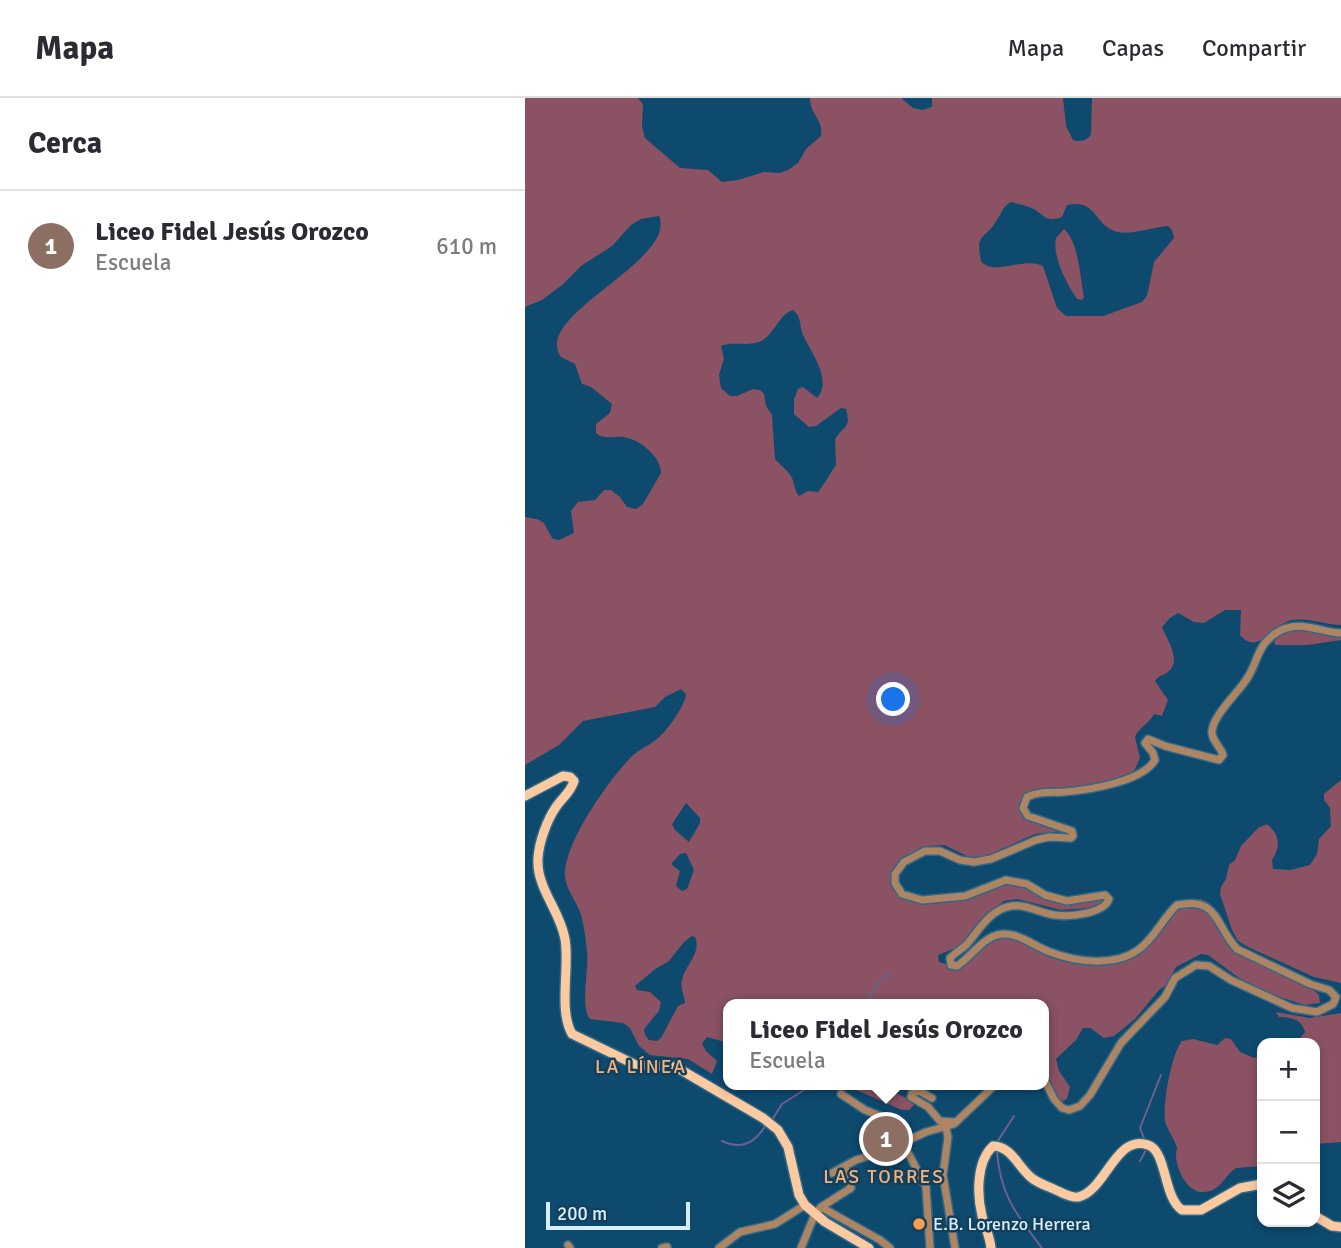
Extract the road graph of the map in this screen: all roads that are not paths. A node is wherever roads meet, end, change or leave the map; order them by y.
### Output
1 (1341, 633) edge
2 (525, 796) edge
3 (1049, 1088) edge
4 (989, 1090) edge
5 (841, 1094) dead end
6 (932, 1098) dead end
7 (957, 1122) junction
8 (946, 1128) junction
9 (901, 1144) junction
10 (845, 1166) junction
11 (832, 1172) dead end
12 (1257, 1185) edge
13 (805, 1205) junction
14 (818, 1211) junction
15 (1320, 1219) edge
16 (1341, 1227) edge
17 (859, 1245) edge
18 (719, 1248) edge
19 (801, 1248) edge
20 (869, 1248) edge
21 (890, 1248) edge
22 (930, 1248) edge
23 (955, 1248) edge
24 (991, 1248) edge

1 - 3 street
2 - 13 main road
4 - 7 street
5 - 9 street
6 - 7 street
7 - 8 street
8 - 9 street
8 - 23 street
9 - 10 street
9 - 22 street
10 - 11 street
10 - 14 street
12 - 24 main road
13 - 14 main road
13 - 18 street
14 - 17 main road
14 - 19 street
14 - 21 street
15 - 16 main road
17 - 20 main road

